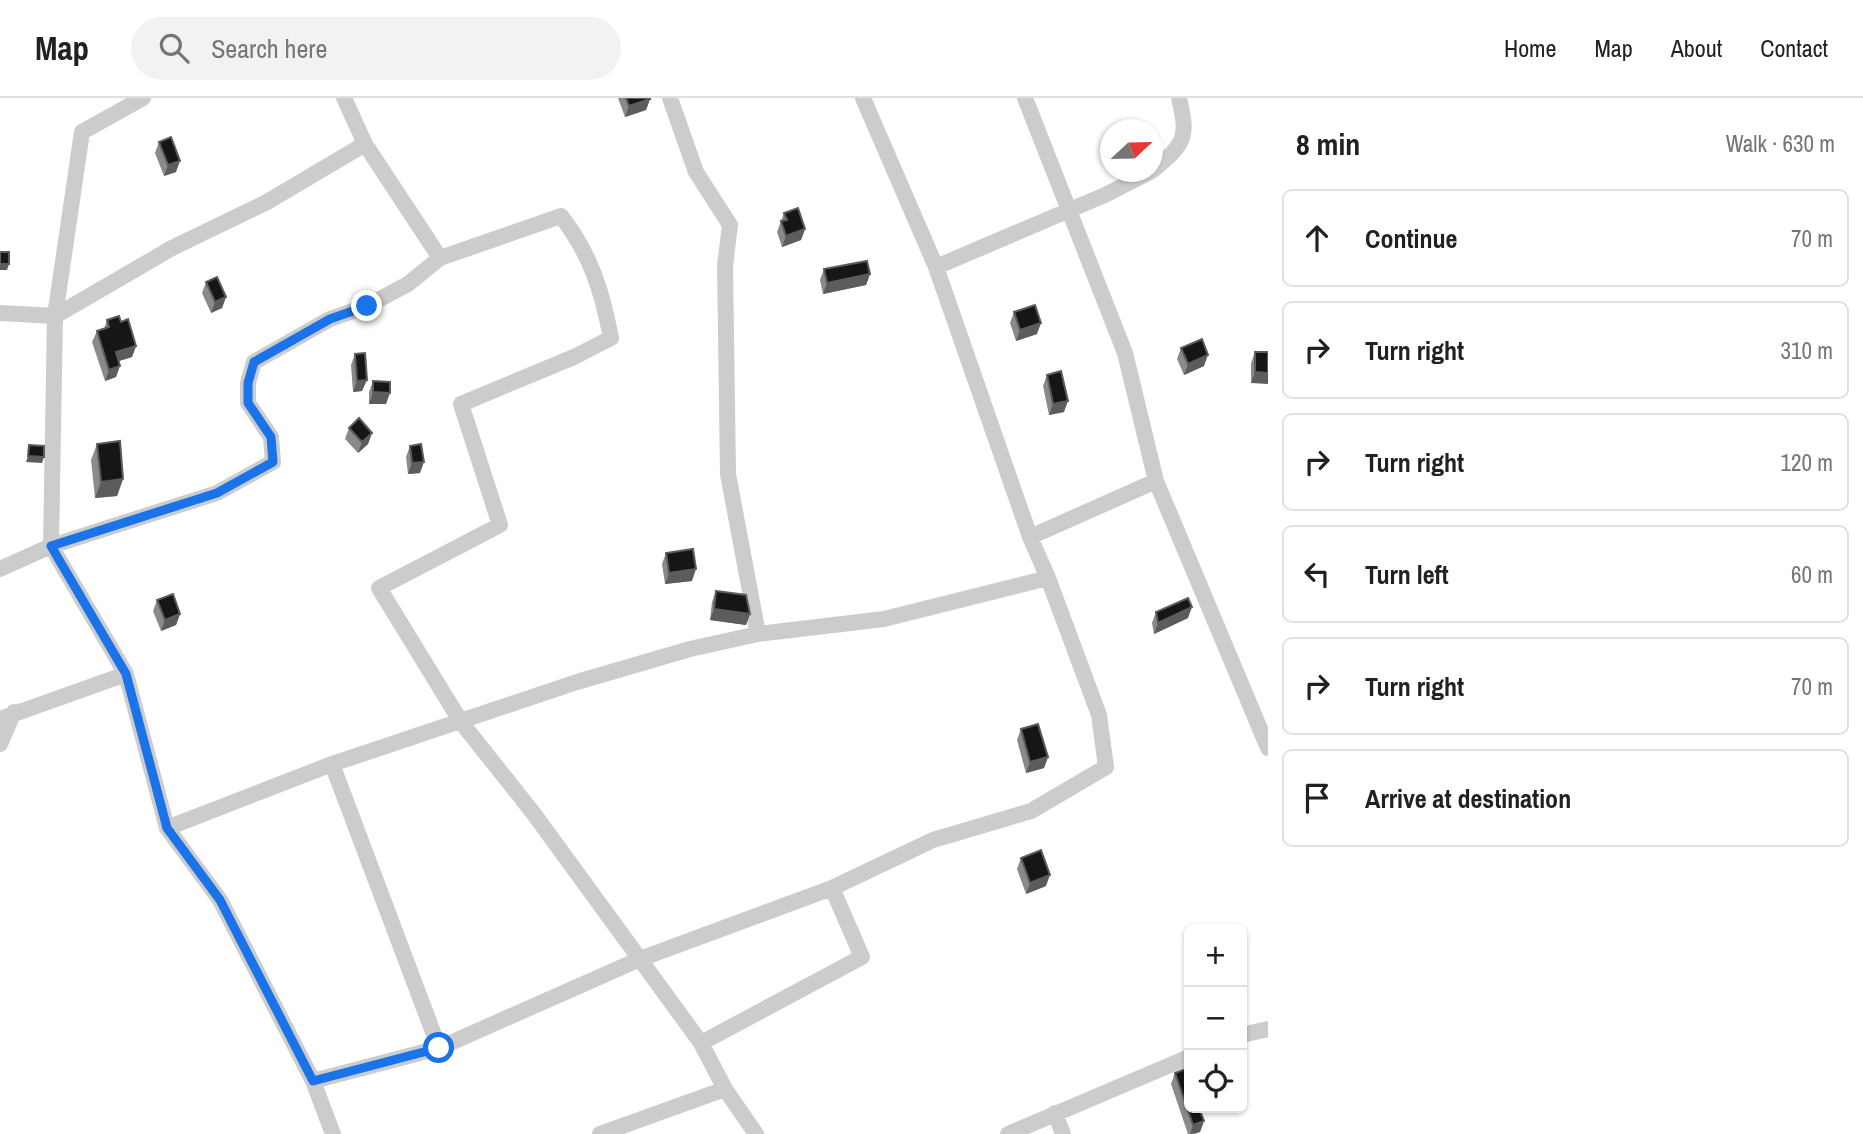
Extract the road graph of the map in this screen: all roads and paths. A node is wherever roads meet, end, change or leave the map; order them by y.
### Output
1 (143, 98) edge
2 (344, 98) edge
3 (670, 98) edge
4 (863, 98) edge
5 (1025, 98) edge
6 (1180, 98) edge
7 (365, 144) junction
8 (1163, 161) edge
9 (1129, 182) edge
10 (1071, 209) junction
11 (440, 258) junction
12 (936, 267) junction
13 (0, 313) edge
14 (55, 316) junction
15 (1156, 481) junction
16 (1030, 537) junction
17 (51, 546) junction
18 (0, 569) edge
19 (1048, 578) junction
20 (758, 634) junction
21 (126, 674) junction
22 (7, 715) edge
23 (461, 722) junction
24 (1267, 742) edge
25 (0, 744) edge
26 (332, 764) junction
27 (167, 828) junction
28 (832, 888) junction
29 (640, 959) junction
30 (1268, 1029) edge
31 (1247, 1034) edge
32 (701, 1043) junction
33 (439, 1048) junction
34 (1184, 1059) edge
35 (313, 1081) junction
36 (725, 1089) junction
37 (1055, 1114) junction
38 (333, 1134) edge
39 (601, 1134) edge
40 (756, 1134) edge
41 (1008, 1134) edge
42 (1063, 1134) edge

1 - 14 street
2 - 7 street
3 - 20 street
4 - 12 street
5 - 10 street
6 - 8 street
7 - 11 street
7 - 14 street
9 - 10 street
10 - 12 street
10 - 15 street
11 - 17 street
11 - 23 street
12 - 16 street
13 - 14 street
14 - 17 street
15 - 16 street
15 - 24 street
16 - 19 street
17 - 18 street
17 - 21 street
19 - 20 street
19 - 28 street
20 - 23 street
21 - 22 street
21 - 27 street
22 - 25 street
23 - 26 street
23 - 29 street
26 - 27 street
26 - 33 street
27 - 35 street
28 - 29 street
28 - 32 street
29 - 32 street
29 - 33 street
30 - 31 street
32 - 36 street
33 - 35 street
34 - 37 street
35 - 38 street
36 - 39 street
36 - 40 street
37 - 41 street
37 - 42 street

